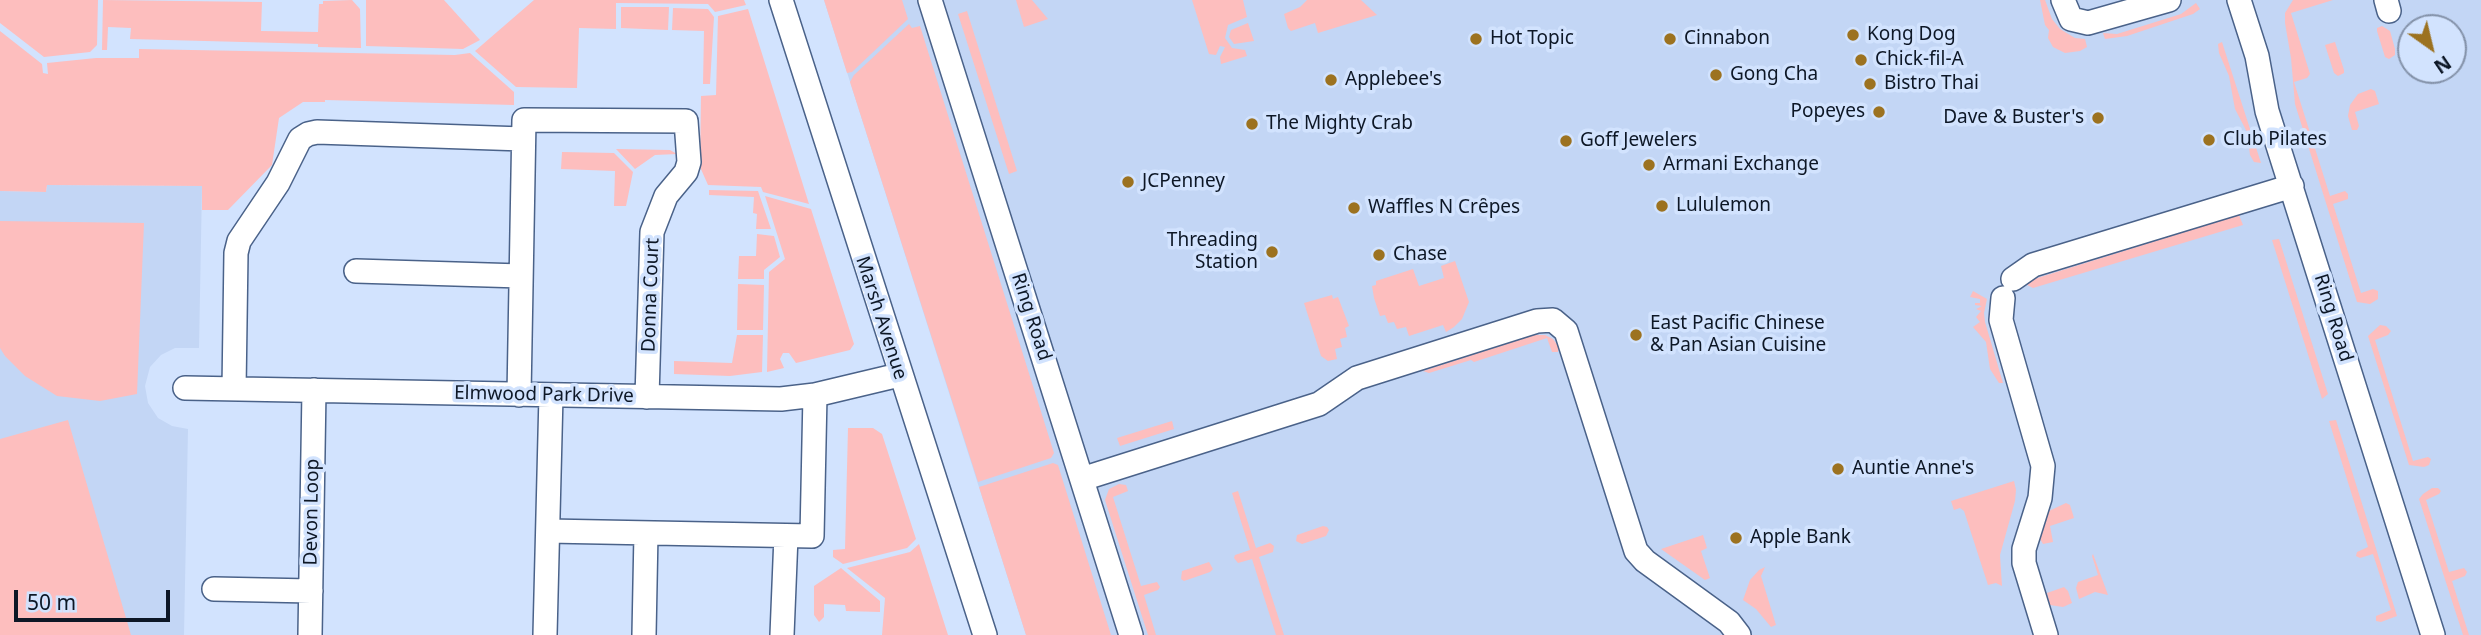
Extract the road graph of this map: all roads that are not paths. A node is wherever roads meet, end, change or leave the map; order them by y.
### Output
1 (780, 0) edge
2 (930, 0) edge
3 (2063, 0) edge
4 (2169, 0) edge
5 (2239, 0) edge
6 (523, 139) junction
7 (2292, 186) junction
8 (356, 271) dead end
9 (521, 276) junction
10 (900, 375) junction
11 (185, 388) dead end
12 (234, 389) junction
13 (314, 390) junction
14 (519, 395) junction
15 (551, 395) junction
16 (815, 395) junction
17 (647, 397) junction
18 (1082, 479) junction
19 (548, 531) junction
20 (646, 533) junction
21 (786, 536) junction
22 (214, 589) dead end
23 (311, 591) junction
24 (310, 635) edge
25 (545, 635) edge
26 (644, 635) edge
27 (782, 635) edge
28 (985, 635) edge
29 (1131, 635) edge
30 (1739, 635) edge
31 (2046, 635) edge
32 (2433, 635) edge

1 - 10 street, Marsh Avenue
2 - 18 street, Ring Road
3 - 4 street
5 - 7 street, Ring Road
6 - 9 street
6 - 12 street
6 - 17 street, Donna Court
7 - 31 street
7 - 32 street, Ring Road
8 - 9 street
9 - 14 street
10 - 16 street, Elmwood Park Drive
10 - 28 street, Marsh Avenue
11 - 12 street, Elmwood Park Drive
12 - 13 street, Elmwood Park Drive
13 - 14 street, Elmwood Park Drive
13 - 23 street, Devon Loop
14 - 15 street, Elmwood Park Drive
15 - 17 street, Elmwood Park Drive
15 - 19 street
16 - 17 street, Elmwood Park Drive
16 - 21 street
18 - 29 street, Ring Road
18 - 30 street
19 - 20 street
19 - 25 street
20 - 21 street
20 - 26 street
21 - 27 street
22 - 23 street
23 - 24 street, Devon Loop

